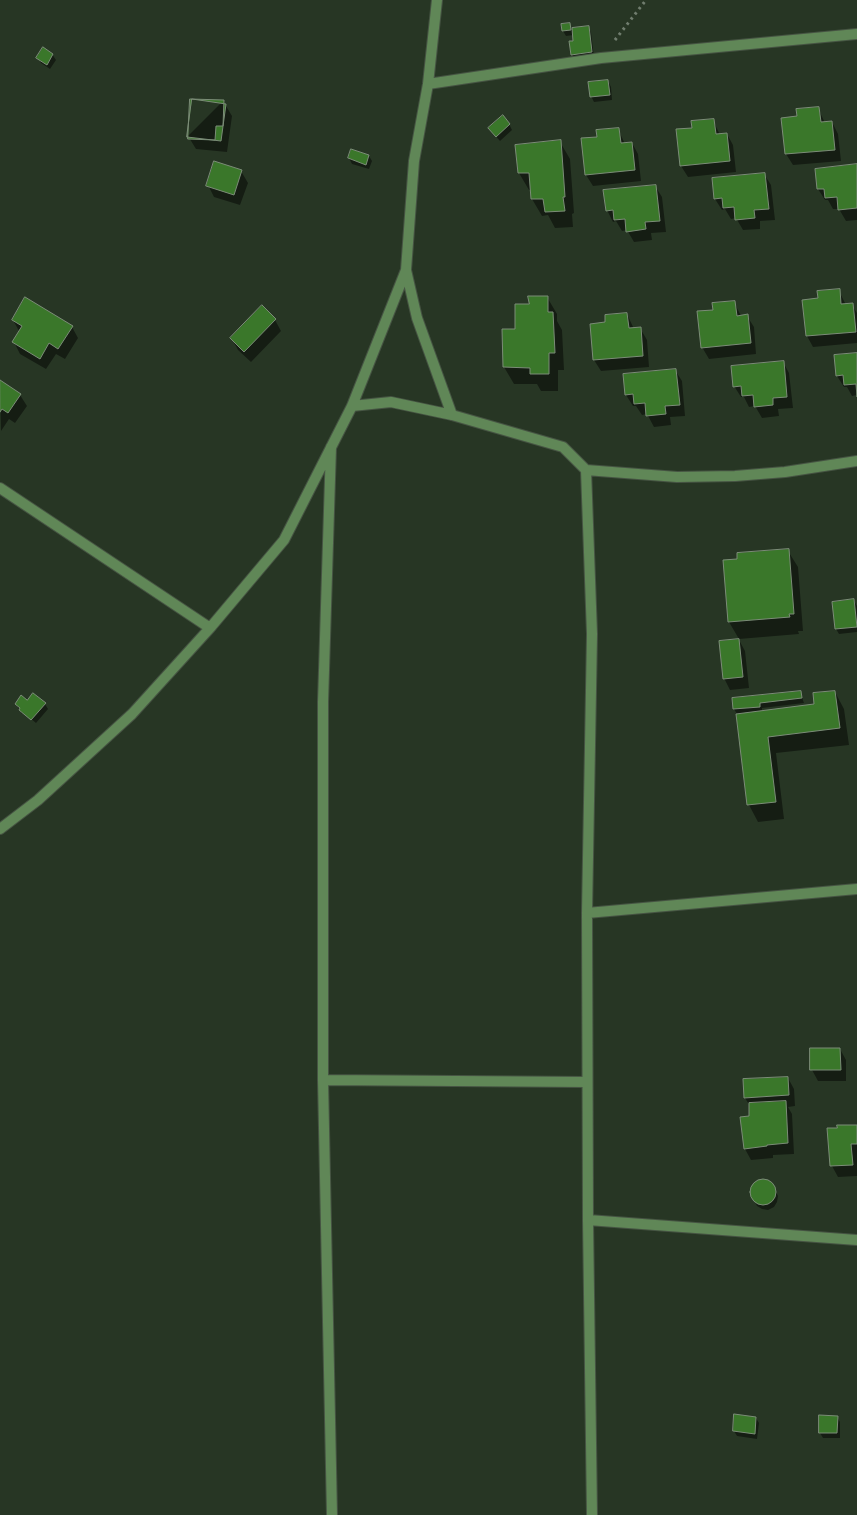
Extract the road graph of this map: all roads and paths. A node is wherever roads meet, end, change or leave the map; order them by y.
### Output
1 (437, 0) edge
2 (646, 0) edge
3 (857, 34) edge
4 (601, 58) junction
5 (428, 84) junction
6 (406, 270) junction
7 (352, 406) junction
8 (452, 415) junction
9 (331, 447) junction
10 (857, 461) edge
11 (586, 470) junction
12 (0, 488) edge
13 (210, 628) junction
14 (0, 829) edge
15 (857, 889) edge
16 (587, 913) junction
17 (323, 1080) junction
18 (587, 1082) junction
19 (588, 1220) junction
20 (857, 1240) edge
21 (332, 1515) edge
22 (592, 1515) edge

1 - 5 street
2 - 4 path
3 - 4 street
4 - 5 street
5 - 6 street
6 - 7 street
6 - 8 street
7 - 8 street
7 - 9 street
8 - 11 street
9 - 13 street
9 - 17 street
10 - 11 street
11 - 16 street
12 - 13 street
13 - 14 street
15 - 16 street
16 - 18 street
17 - 18 street
17 - 21 street
18 - 19 street
19 - 20 street
19 - 22 street

